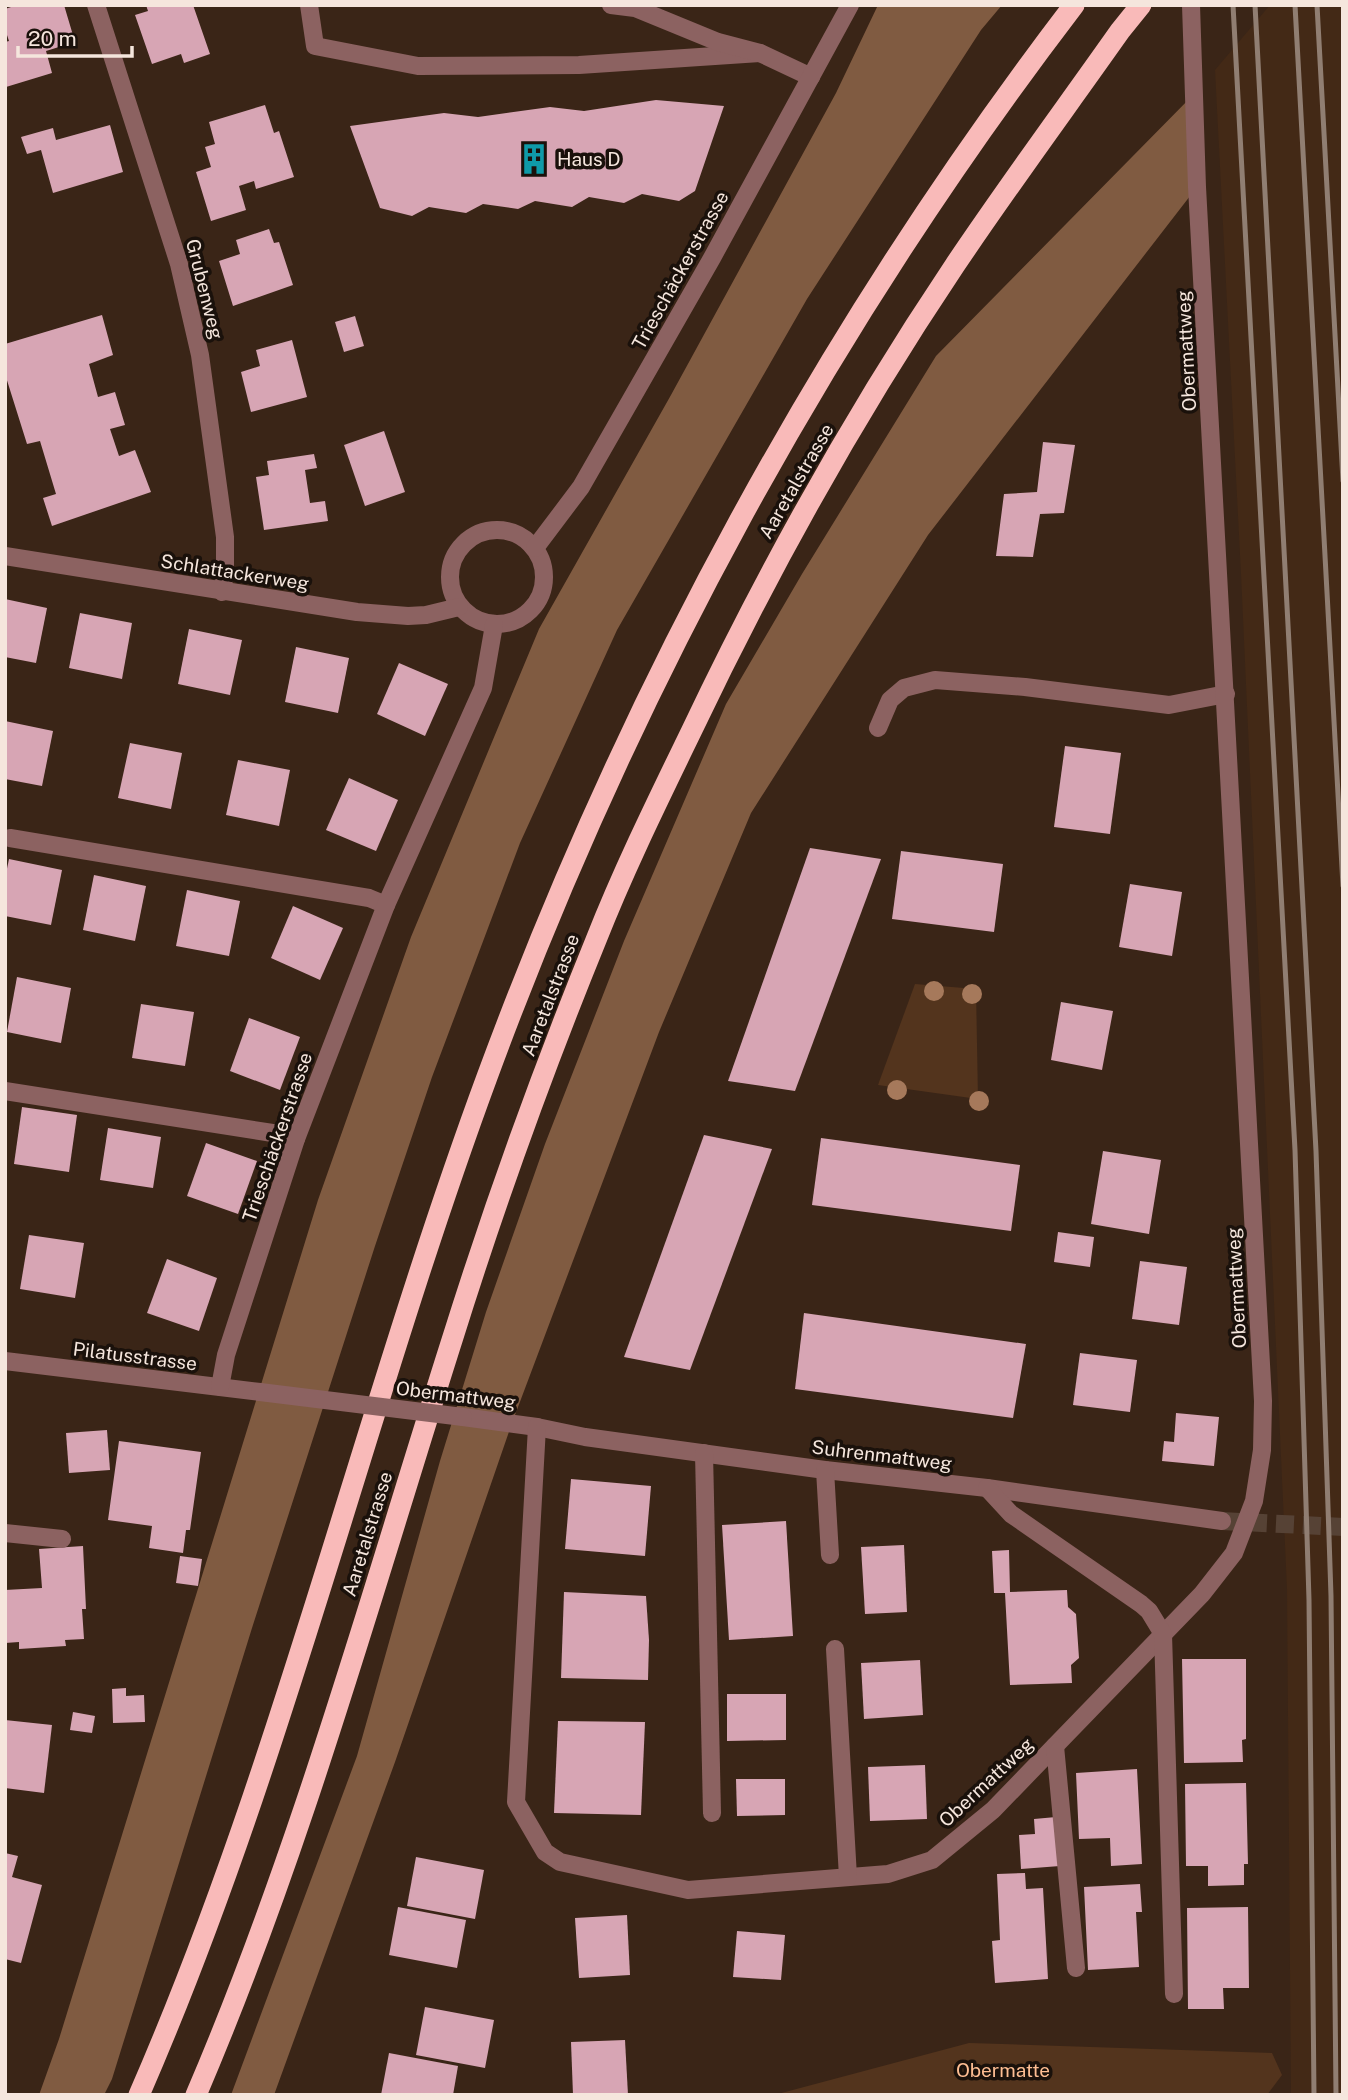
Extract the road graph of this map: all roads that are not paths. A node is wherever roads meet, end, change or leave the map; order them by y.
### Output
1 (96, 5) edge
2 (309, 5) edge
3 (611, 5) edge
4 (850, 5) edge
5 (1074, 5) edge
6 (1141, 5) edge
7 (1191, 5) edge
8 (760, 53) junction
9 (811, 77) junction
10 (535, 548) junction
11 (5, 556) edge
12 (222, 592) junction
13 (459, 607) junction
14 (494, 625) junction
15 (1226, 694) junction
16 (878, 728) dead end
17 (10, 838) dead end
18 (386, 905) junction
19 (5, 1091) edge
20 (296, 1139) junction
21 (5, 1361) edge
22 (220, 1387) junction
23 (260, 1392) joint
24 (537, 1427) junction
25 (704, 1453) junction
26 (825, 1470) junction
27 (987, 1488) junction
28 (1222, 1521) tunnel mouth
29 (5, 1533) edge
30 (62, 1539) dead end
31 (830, 1555) dead end
32 (1163, 1634) junction
33 (835, 1649) dead end
34 (1055, 1746) junction
35 (712, 1813) dead end
36 (848, 1877) junction
37 (1076, 1968) dead end
38 (1174, 1994) dead end
39 (139, 2095) edge
40 (196, 2095) edge

1 - 12 street, Grubenweg
2 - 8 street
3 - 8 street
4 - 9 street, Trieschäckerstrasse
5 - 39 highway, Aaretalstrasse
6 - 40 highway, Aaretalstrasse
7 - 15 street, Obermattweg
8 - 9 street
9 - 10 street, Trieschäckerstrasse
10 - 13 street
10 - 14 street
11 - 12 street, Schlattackerweg
12 - 13 street, Schlattackerweg
13 - 14 street
14 - 18 street, Trieschäckerstrasse
15 - 16 street
15 - 32 street, Obermattweg
17 - 18 street
18 - 20 street, Trieschäckerstrasse
19 - 20 street
20 - 22 street, Trieschäckerstrasse
21 - 22 street, Pilatusstrasse
22 - 23 street, Pilatusstrasse
23 - 24 street, Obermattweg, bridge
24 - 25 street, Suhrenmattweg
24 - 36 street, Obermattweg
25 - 26 street, Suhrenmattweg
25 - 35 street
26 - 27 street, Suhrenmattweg
26 - 31 street
27 - 28 street, Suhrenmattweg
27 - 32 street
29 - 30 street
32 - 34 street, Obermattweg
32 - 38 street
33 - 36 street
34 - 36 street, Obermattweg
34 - 37 street

